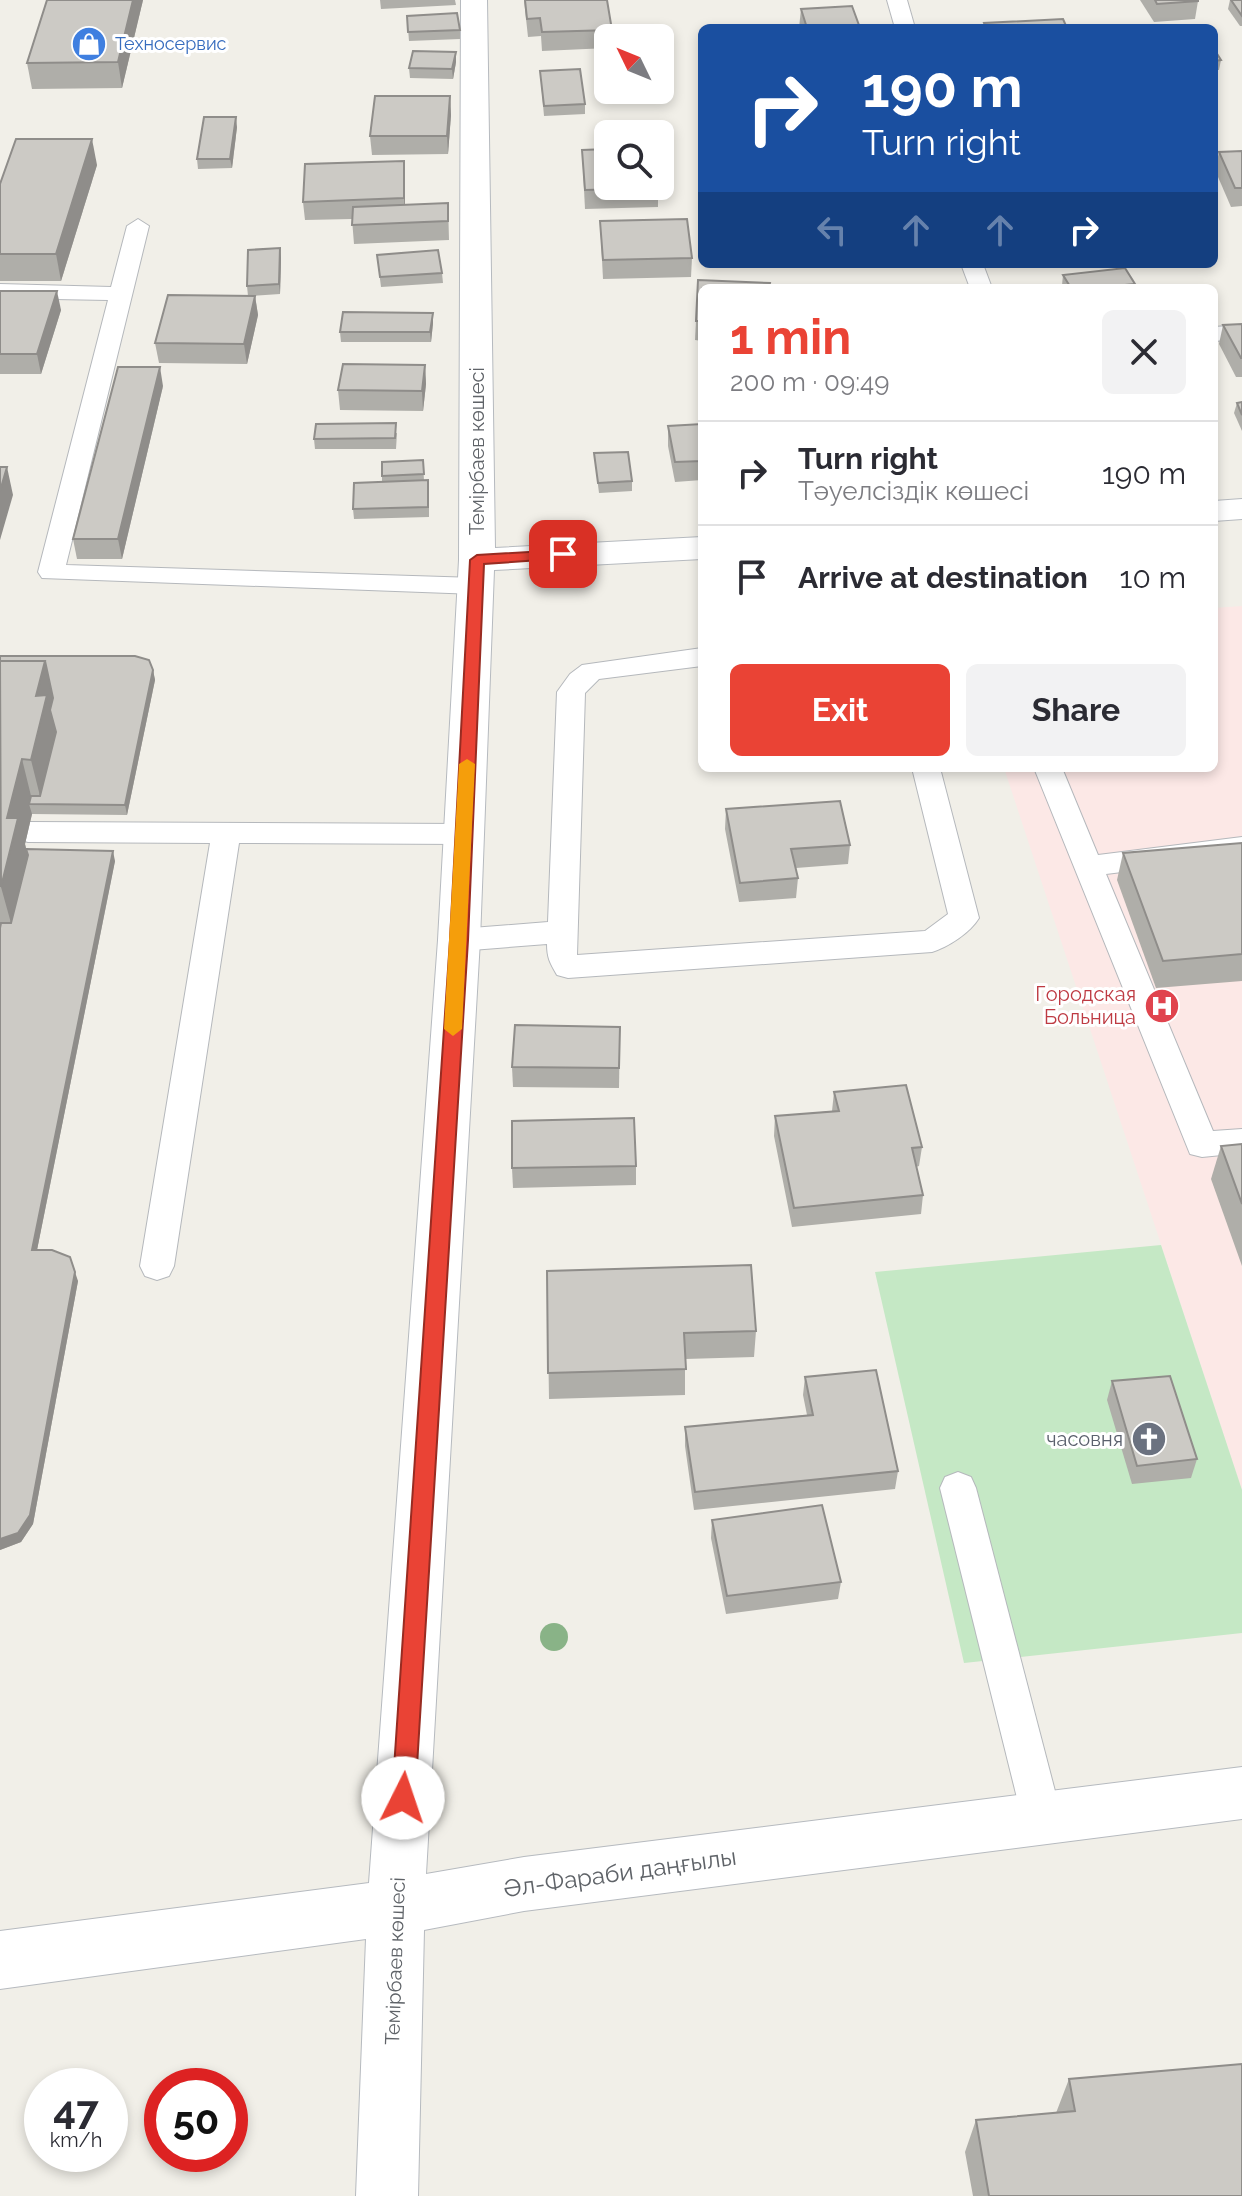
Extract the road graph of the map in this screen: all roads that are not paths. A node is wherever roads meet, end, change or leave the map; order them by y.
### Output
1 (474, 0) edge
2 (897, 0) edge
3 (904, 24) edge
4 (138, 226) dead end
5 (0, 291) edge
6 (121, 294) junction
7 (1242, 332) edge
8 (1218, 334) edge
9 (1242, 509) edge
10 (1218, 511) edge
11 (698, 548) edge
12 (476, 573) junction
13 (698, 658) edge
14 (927, 772) edge
15 (1050, 772) edge
16 (28, 832) dead end
17 (226, 833) junction
18 (464, 834) junction
19 (1242, 847) edge
20 (1087, 866) junction
21 (563, 932) junction
22 (459, 940) junction
23 (1242, 1141) edge
24 (157, 1266) dead end
25 (958, 1488) dead end
26 (1242, 1793) edge
27 (1042, 1818) junction
28 (396, 1907) junction
29 (0, 1960) edge
30 (387, 2196) edge

1 - 12 main road, Темірбаев көшесі
2 - 3 lane
4 - 6 lane
5 - 6 lane
6 - 12 lane
7 - 8 lane
9 - 10 main road
11 - 12 main road
12 - 18 main road, Темірбаев көшесі
13 - 21 lane
14 - 21 lane
15 - 20 lane
16 - 17 lane
17 - 18 lane
17 - 24 lane
18 - 22 main road, Темірбаев көшесі
19 - 20 lane
20 - 23 lane
21 - 22 lane
22 - 28 main road, Темірбаев көшесі
25 - 27 lane
26 - 27 main road, Әл-Фараби даңғылы
27 - 28 main road, Әл-Фараби даңғылы
28 - 29 main road, Әл-Фараби даңғылы
28 - 30 main road, Темірбаев көшесі

